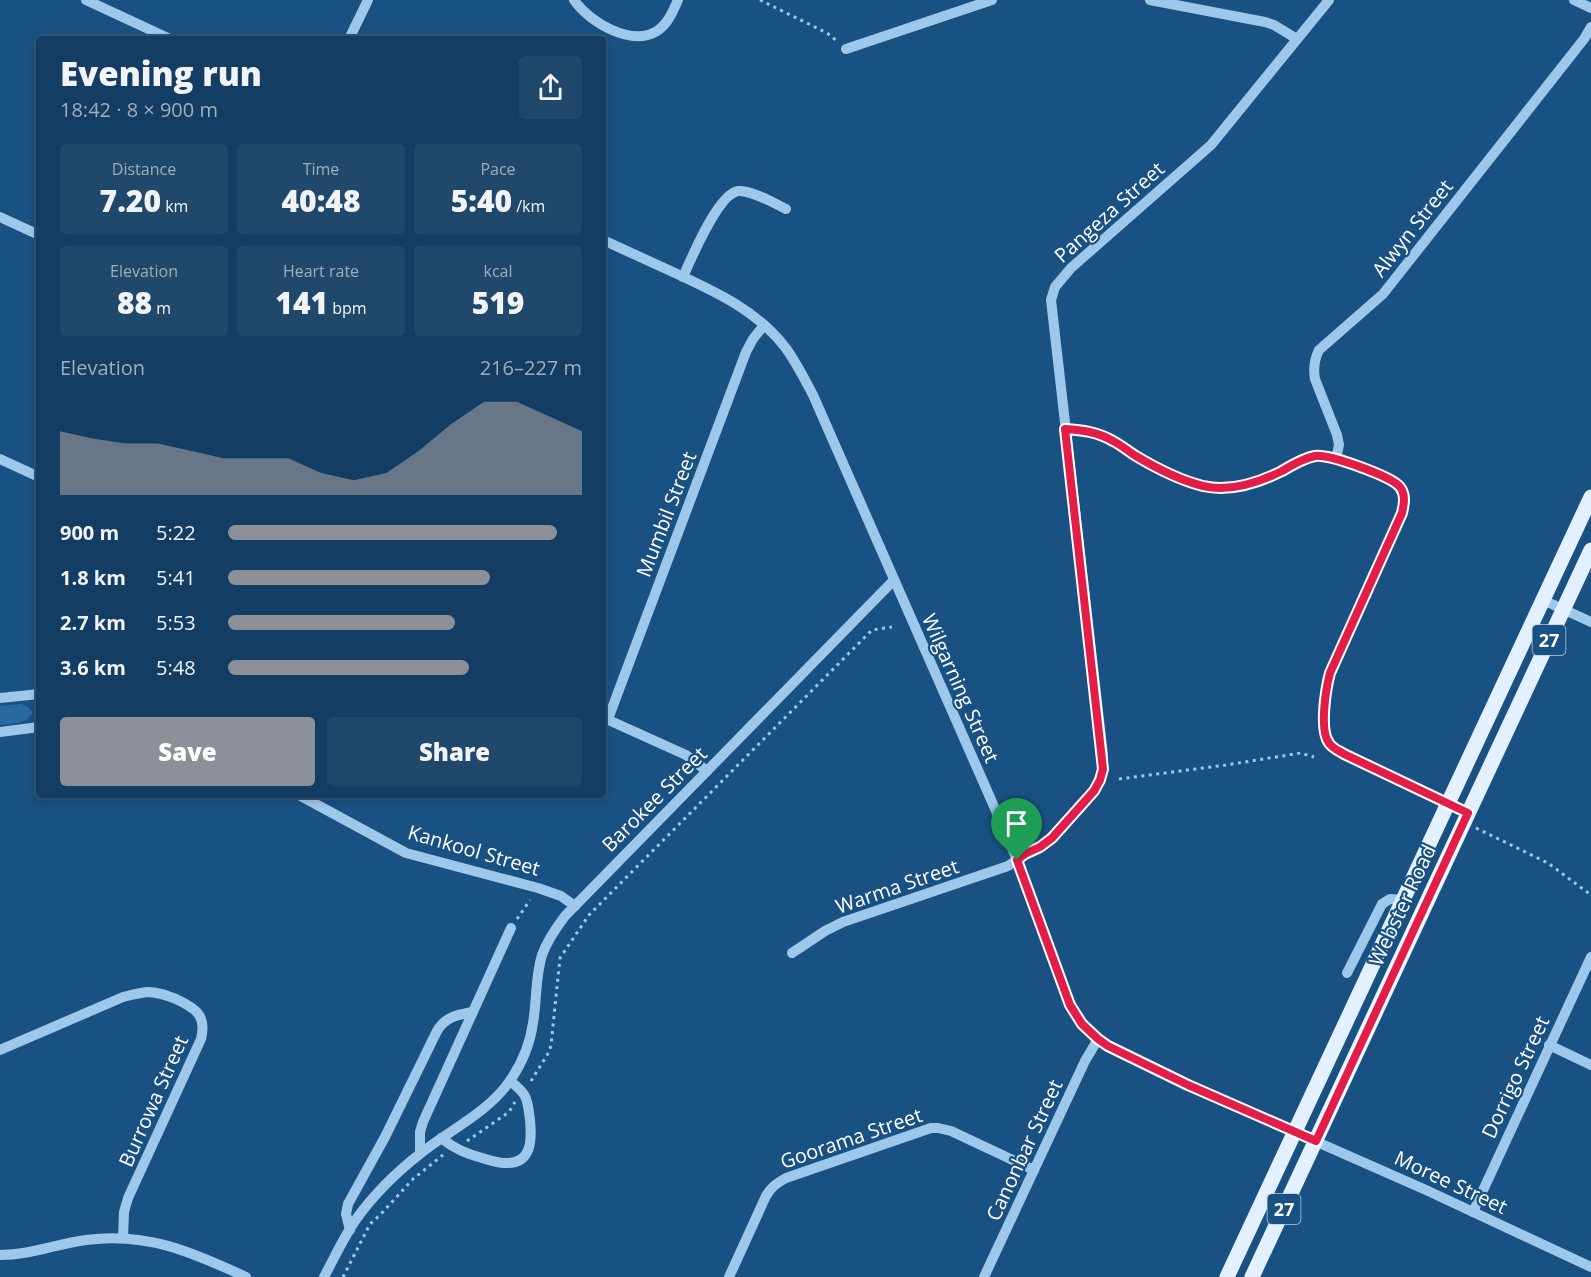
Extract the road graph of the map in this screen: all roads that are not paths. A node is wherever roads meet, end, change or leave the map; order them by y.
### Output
1 (86, 0) edge
2 (368, 0) edge
3 (574, 0) edge
4 (678, 0) edge
5 (993, 0) edge
6 (1150, 0) edge
7 (1329, 0) edge
8 (1574, 0) edge
9 (1591, 8) edge
10 (1591, 27) edge
11 (164, 36) edge
12 (350, 36) edge
13 (1297, 39) junction
14 (846, 49) road end
15 (786, 209) dead end
16 (0, 218) edge
17 (36, 234) edge
18 (606, 241) edge
19 (683, 277) junction
20 (764, 325) junction
21 (1065, 429) junction
22 (0, 459) edge
23 (1336, 459) junction
24 (36, 476) edge
25 (1591, 497) edge
26 (1591, 550) edge
27 (894, 580) junction
28 (1543, 600) junction
29 (1563, 609) junction
30 (1591, 622) edge
31 (36, 694) edge
32 (0, 698) edge
33 (606, 715) edge
34 (606, 718) edge
35 (36, 727) edge
36 (0, 732) edge
37 (707, 771) junction
38 (305, 798) edge
39 (1447, 804) junction
40 (1466, 818) junction
41 (1017, 860) junction
42 (1403, 900) junction
43 (575, 906) junction
44 (511, 928) road end
45 (792, 953) dead end
46 (1591, 957) edge
47 (1347, 973) dead end
48 (472, 1012) junction
49 (1098, 1039) junction
50 (1549, 1045) junction
51 (0, 1050) edge
52 (1591, 1065) edge
53 (510, 1081) junction
54 (1295, 1132) junction
55 (441, 1138) junction
56 (1316, 1141) junction
57 (420, 1153) junction
58 (1034, 1170) junction
59 (1473, 1212) junction
60 (350, 1230) junction
61 (123, 1238) junction
62 (0, 1255) edge
63 (1591, 1267) edge
64 (246, 1277) edge
65 (324, 1277) edge
66 (729, 1277) edge
67 (984, 1277) edge
68 (1227, 1277) edge
69 (1252, 1277) edge

1 - 11 street
2 - 12 street
3 - 4 street
5 - 14 street
6 - 13 street
7 - 13 street, Pangeza Street
8 - 9 street
10 - 23 street, Alwyn Street
13 - 21 street, Pangeza Street
15 - 19 street
16 - 17 street
18 - 19 street, Wilgarning Street
19 - 20 street, Wilgarning Street
20 - 27 street, Wilgarning Street
20 - 33 street, Mumbil Street
21 - 23 street
21 - 41 street, Pangeza Street
22 - 24 street
23 - 39 street
25 - 28 main road, Webster Road / 27
26 - 29 main road, Webster Road / 27
27 - 37 street, Barokee Street
27 - 41 street, Wilgarning Street
28 - 29 street
28 - 39 main road, Webster Road / 27
29 - 30 street
29 - 40 main road, Webster Road / 27
31 - 32 street
34 - 37 street
35 - 36 street
37 - 43 street, Barokee Street
38 - 43 street, Kankool Street
39 - 40 street
39 - 42 main road, Webster Road / 27
40 - 56 main road, Webster Road / 27
41 - 45 street, Warma Street
41 - 49 street, Wilgarning Street
42 - 47 street, Webster Road
42 - 54 main road, Webster Road / 27
43 - 53 street, Barokee Street
44 - 48 street
46 - 50 street, Dorrigo Street
48 - 57 street
48 - 60 street, Barokee Street
49 - 54 street, Wilgarning Street
49 - 58 street, Canonbar Street
50 - 52 street
50 - 59 street, Dorrigo Street
51 - 61 street, Burrowa Street
53 - 55 street, Barokee Street
53 - 55 street
54 - 56 street, Moree Street
54 - 68 main road, Webster Road / 27
55 - 57 street, Barokee Street
56 - 59 street, Moree Street
56 - 69 main road, Webster Road / 27
57 - 60 street, Barokee Street
58 - 66 street, Goorama Street
58 - 67 street, Canonbar Street
59 - 63 street, Moree Street
60 - 65 street, Barokee Street
61 - 62 street
61 - 64 street

